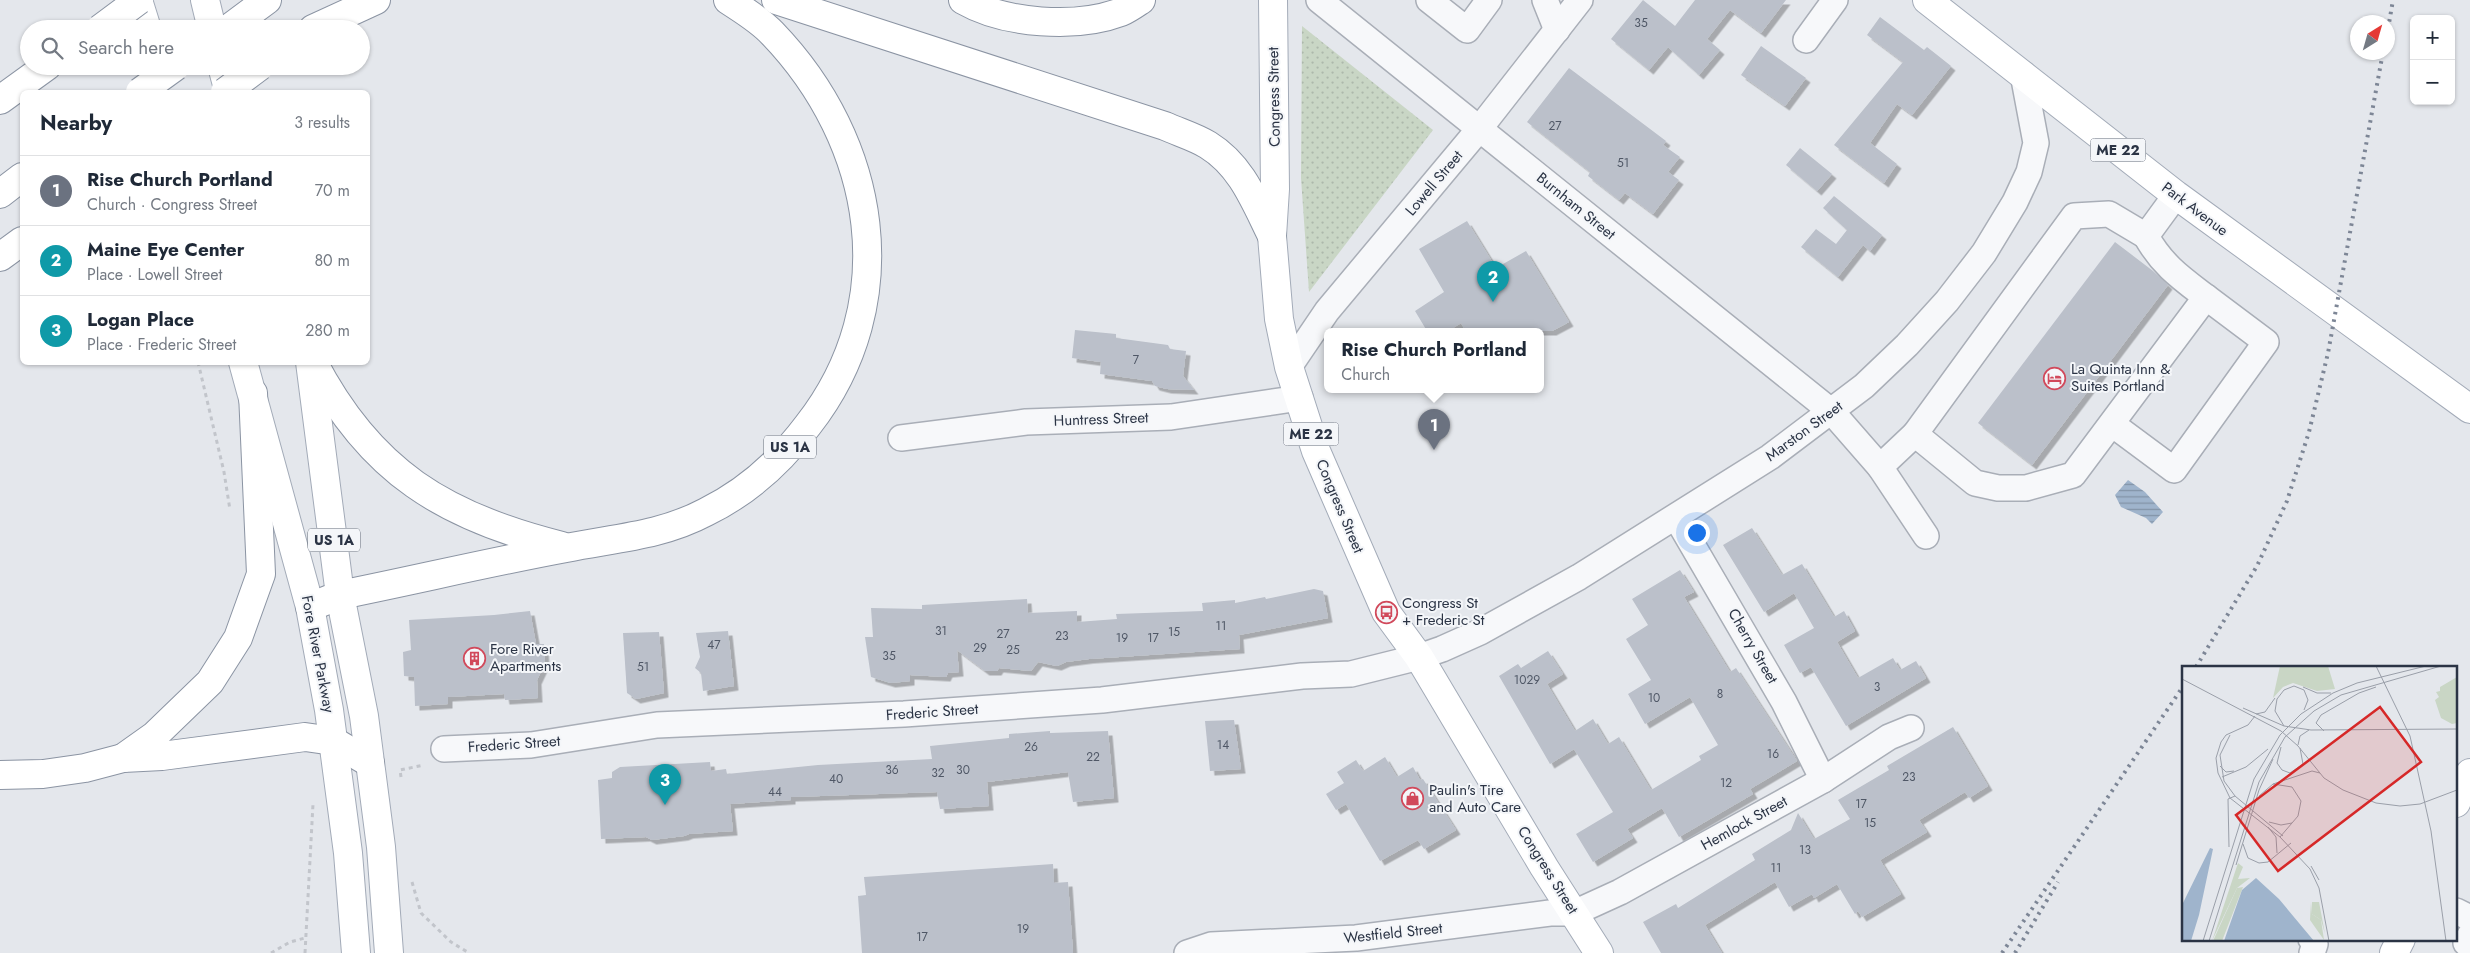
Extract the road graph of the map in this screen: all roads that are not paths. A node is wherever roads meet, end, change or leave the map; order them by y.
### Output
1 (139, 0) edge
2 (205, 0) edge
3 (267, 0) edge
4 (349, 0) edge
5 (376, 0) edge
6 (728, 0) edge
7 (776, 0) edge
8 (963, 0) edge
9 (1141, 0) edge
10 (1273, 0) edge
11 (1319, 0) edge
12 (1429, 0) edge
13 (1489, 0) edge
14 (1545, 0) edge
15 (1580, 0) edge
16 (1835, 0) edge
17 (1927, 0) edge
18 (112, 20) edge
19 (145, 20) edge
20 (210, 20) edge
21 (240, 20) edge
22 (323, 20) edge
23 (331, 20) edge
24 (1557, 30) junction
25 (1806, 40) dead end
26 (2023, 74) junction
27 (35, 75) edge
28 (162, 75) edge
29 (164, 75) edge
30 (224, 75) edge
31 (248, 75) edge
32 (143, 90) edge
33 (166, 90) edge
34 (228, 90) edge
35 (228, 90) edge
36 (0, 100) edge
37 (1480, 128) junction
38 (20, 179) edge
39 (0, 194) edge
40 (2176, 195) junction
41 (1272, 236) junction
42 (2146, 236) junction
43 (20, 242) edge
44 (0, 257) edge
45 (2206, 298) junction
46 (244, 365) edge
47 (312, 365) edge
48 (314, 365) edge
49 (1288, 367) junction
50 (253, 393) junction
51 (1300, 398) junction
52 (2470, 409) edge
53 (1832, 412) junction
54 (2112, 424) junction
55 (1915, 434) junction
56 (901, 438) dead end
57 (1880, 467) junction
58 (1676, 517) junction
59 (1926, 536) dead end
60 (568, 547) junction
61 (340, 596) junction
62 (310, 607) junction
63 (1419, 658) junction
64 (1911, 728) dead end
65 (333, 741) junction
66 (444, 749) road end
67 (124, 758) junction
68 (370, 763) junction
69 (2470, 773) edge
70 (0, 775) edge
71 (1823, 780) junction
72 (2458, 799) edge
73 (2458, 912) edge
74 (1574, 913) junction
75 (2470, 918) edge
76 (2470, 935) edge
77 (2312, 940) edge
78 (2400, 940) edge
79 (2470, 945) edge
80 (356, 953) edge
81 (389, 953) edge
82 (1187, 953) edge
83 (1599, 953) edge
84 (2312, 953) edge
85 (2394, 953) edge

1 - 18 main road, bridge
1 - 19 main road
2 - 20 main road
3 - 21 main road
4 - 22 main road
5 - 23 main road
6 - 60 main road, US 1A
7 - 41 main road
8 - 9 main road
10 - 41 main road, Congress Street / ME 22
11 - 37 street, Burnham Street
12 - 13 street
14 - 24 street
15 - 24 street, Lowell Street
16 - 25 street
17 - 26 main road, Park Avenue / ME 22
24 - 37 street, Lowell Street
26 - 40 main road, Park Avenue / ME 22
26 - 53 street, Marston Street
27 - 36 main road
28 - 33 main road
29 - 32 main road, bridge
30 - 34 main road
31 - 35 main road, bridge
37 - 49 street, Lowell Street
37 - 53 street, Burnham Street
38 - 39 main road
40 - 42 street
40 - 52 main road, Park Avenue / ME 22
41 - 49 main road, Congress Street / ME 22
42 - 45 street
42 - 55 street
43 - 44 main road
45 - 54 street
45 - 54 street
46 - 50 main road, Fore River Parkway
47 - 61 main road, US 1A
48 - 60 main road
49 - 51 main road, Congress Street / ME 22
50 - 62 main road, Fore River Parkway
50 - 67 main road
51 - 56 street, Huntress Street
51 - 63 main road, Congress Street / ME 22
53 - 57 street, Burnham Street
53 - 58 street, Marston Street
54 - 55 street
55 - 57 street
57 - 59 street, Burnham Street
58 - 63 street, Marston Street
58 - 71 street, Cherry Street
60 - 61 main road, US 1A
61 - 62 main road, US 1A
61 - 68 main road, US 1A
62 - 65 main road, Fore River Parkway
63 - 66 street, Frederic Street
63 - 74 main road, Congress Street / ME 22
64 - 71 street, Hemlock Street
65 - 67 main road
65 - 68 main road
65 - 80 main road, Fore River Parkway
67 - 70 main road
68 - 81 main road, US 1A
69 - 72 main road
71 - 74 street, Hemlock Street
73 - 75 street
74 - 82 street, Westfield Street
74 - 83 main road, Congress Street / ME 22
76 - 79 street
77 - 84 street
78 - 85 main road

